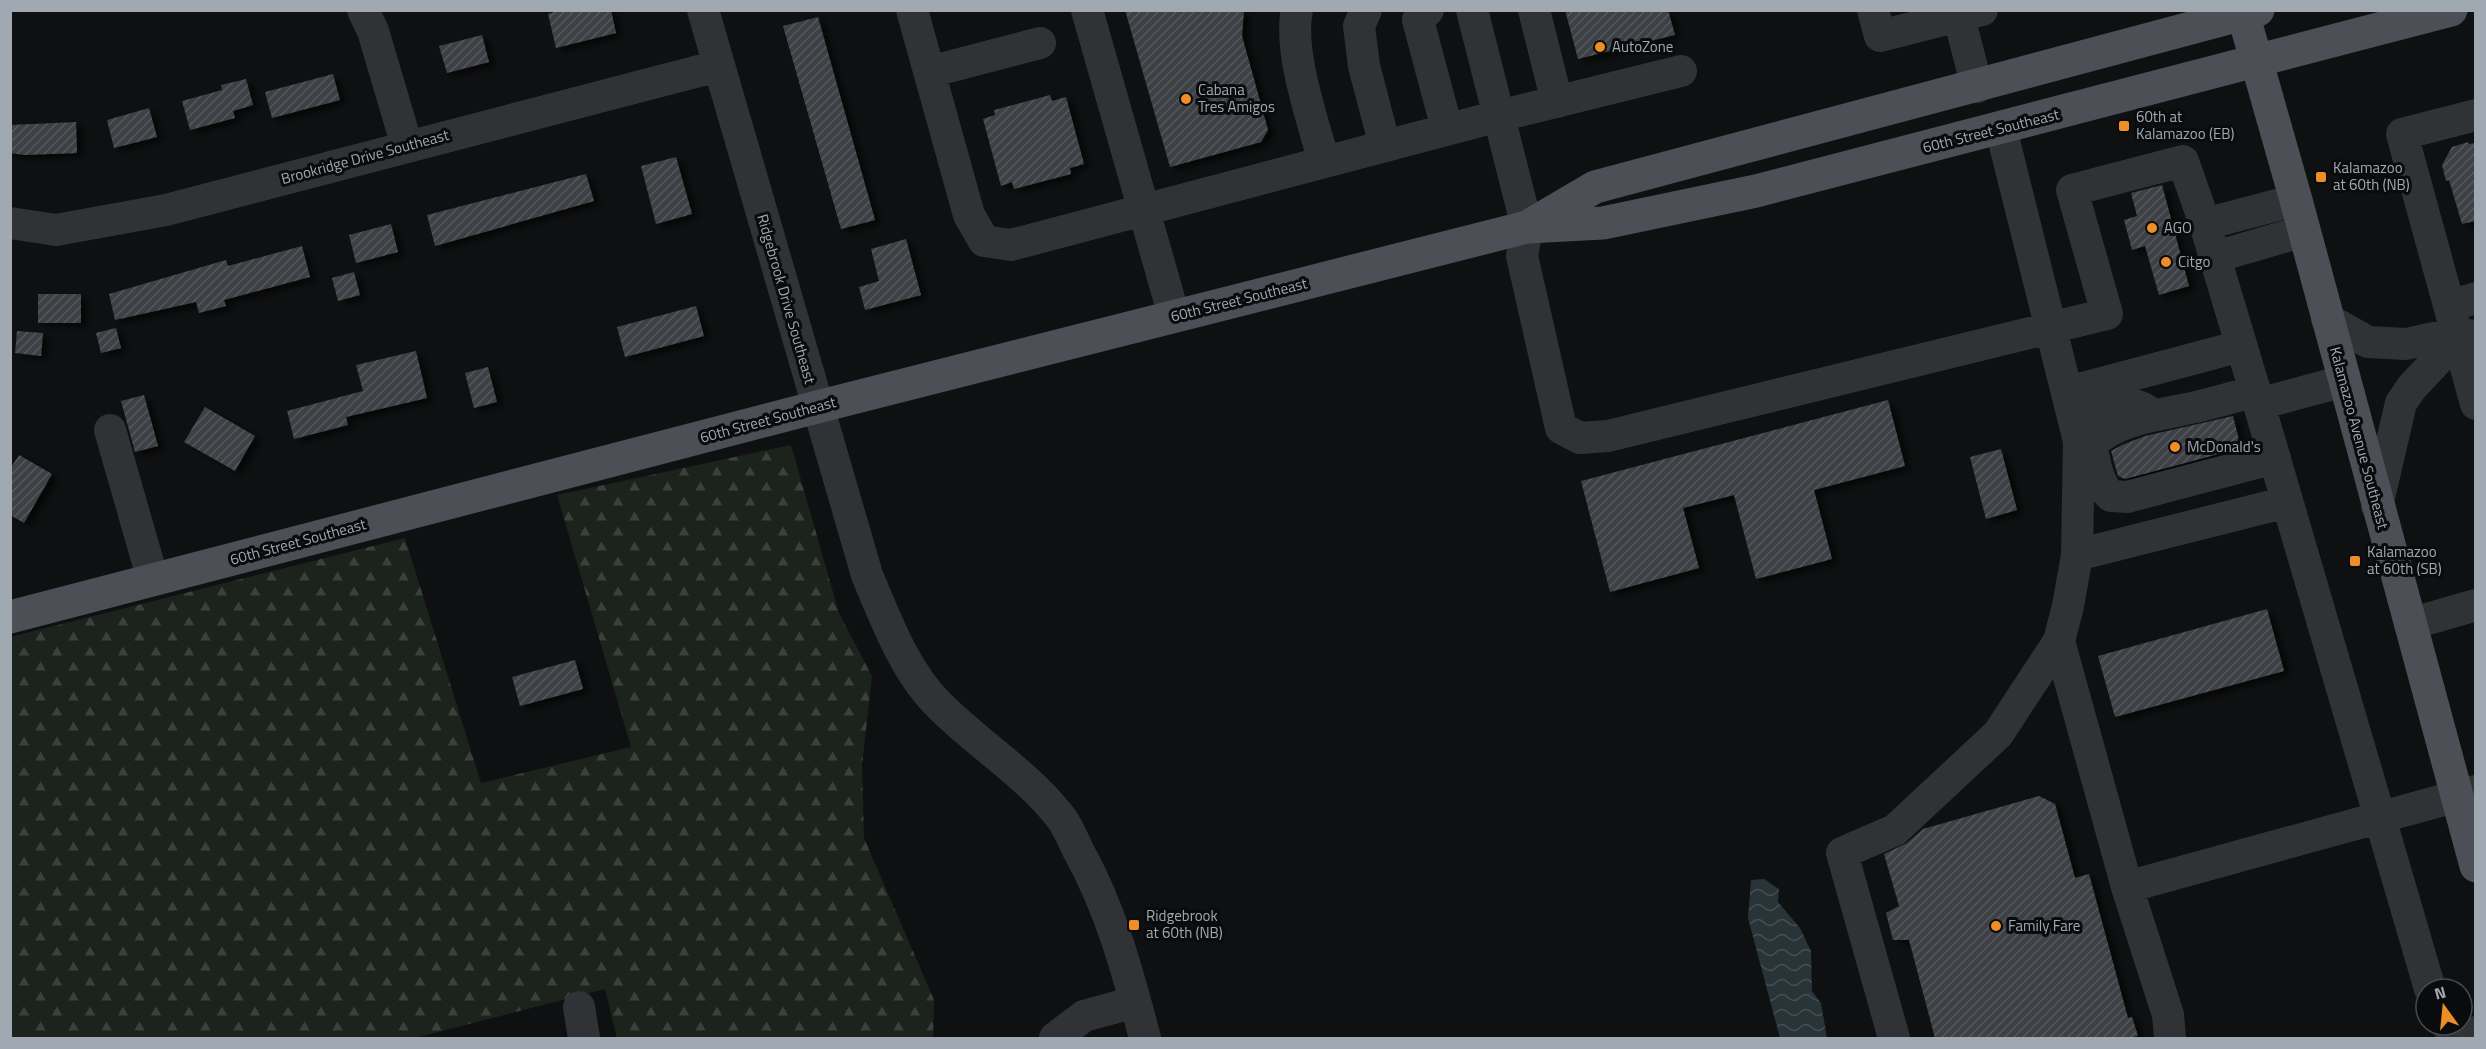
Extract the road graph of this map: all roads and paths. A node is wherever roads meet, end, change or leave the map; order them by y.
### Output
1 (363, 10) edge
2 (702, 10) edge
3 (912, 10) edge
4 (1087, 10) edge
5 (1297, 10) edge
6 (1366, 10) edge
7 (1428, 10) edge
8 (1472, 10) edge
9 (1534, 10) edge
10 (1873, 10) edge
11 (2451, 10) edge
12 (2248, 12) edge
13 (1971, 14) edge
14 (1927, 17) edge
15 (1040, 43) dead end
16 (2257, 62) junction
17 (718, 66) junction
18 (1681, 71) dead end
19 (929, 72) junction
20 (1977, 87) junction
21 (1557, 102) junction
22 (1893, 109) junction
23 (2475, 115) edge
24 (1499, 116) junction
25 (1447, 129) junction
26 (2001, 129) junction
27 (407, 146) junction
28 (1385, 146) junction
29 (1323, 162) junction
30 (1864, 164) junction
31 (2296, 200) junction
32 (1143, 209) junction
33 (10, 223) edge
34 (2205, 224) junction
35 (1527, 227) junction
36 (2304, 231) junction
37 (2214, 257) junction
38 (2462, 302) edge
39 (1174, 316) junction
40 (2327, 319) junction
41 (2053, 329) junction
42 (2467, 336) edge
43 (2241, 346) junction
44 (2344, 381) junction
45 (2068, 392) junction
46 (2257, 398) junction
47 (2475, 404) edge
48 (817, 407) junction
49 (110, 430) dead end
50 (2275, 459) junction
51 (2111, 496) junction
52 (2288, 502) junction
53 (2377, 506) junction
54 (2077, 547) junction
55 (153, 580) junction
56 (2475, 605) edge
57 (10, 617) edge
58 (2410, 624) junction
59 (2059, 641) junction
60 (2466, 793) edge
61 (2378, 817) junction
62 (2475, 866) edge
63 (2127, 887) junction
64 (2426, 977) edge
65 (1135, 1002) junction
66 (579, 1007) dead end
67 (2475, 1032) edge
68 (1062, 1037) edge
69 (584, 1038) edge
70 (1145, 1038) edge
71 (1894, 1038) edge
72 (2170, 1038) edge
73 (2451, 1038) edge

1 - 27 street
2 - 17 street, Ridgebrook Drive Southeast
3 - 19 street
4 - 32 street
5 - 29 street
6 - 28 street
7 - 25 street
8 - 24 street
9 - 21 street
10 - 14 street
11 - 16 main road, 60th Street Southeast
12 - 16 main road, Kalamazoo Avenue Southeast
12 - 20 main road, 60th Street Southeast
13 - 14 street
13 - 20 street
15 - 19 street
16 - 26 main road, 60th Street Southeast
16 - 31 main road, Kalamazoo Avenue Southeast
17 - 27 street, Brookridge Drive Southeast
17 - 48 street, Ridgebrook Drive Southeast
18 - 21 street
19 - 32 street
20 - 22 main road, 60th Street Southeast
21 - 24 street
22 - 30 main road
22 - 35 main road, 60th Street Southeast
23 - 38 street
24 - 25 street
24 - 35 street
25 - 28 street
26 - 30 main road, 60th Street Southeast
26 - 41 street
27 - 33 street, Brookridge Drive Southeast
28 - 29 street
29 - 32 street
30 - 35 main road, 60th Street Southeast
31 - 34 street
31 - 36 main road, Kalamazoo Avenue Southeast
32 - 39 street
34 - 37 street
34 - 41 street
35 - 39 main road, 60th Street Southeast
35 - 41 street
36 - 37 street
36 - 40 main road, Kalamazoo Avenue Southeast
37 - 43 street
38 - 42 street
39 - 48 main road, 60th Street Southeast
40 - 42 street
40 - 44 main road, Kalamazoo Avenue Southeast
41 - 45 street
42 - 47 street
42 - 53 street
43 - 45 street
43 - 46 street
44 - 46 street
44 - 53 main road, Kalamazoo Avenue Southeast
45 - 54 street
46 - 50 street
46 - 51 street
48 - 55 main road, 60th Street Southeast
48 - 65 street, Ridgebrook Drive Southeast
49 - 55 street
50 - 51 street
50 - 52 street
51 - 54 street
52 - 54 street
52 - 61 street
53 - 58 main road, Kalamazoo Avenue Southeast
54 - 59 street
55 - 57 main road, 60th Street Southeast
56 - 58 street
58 - 60 main road, Kalamazoo Avenue Southeast
59 - 63 street
59 - 71 street
60 - 61 street
60 - 62 main road, Kalamazoo Avenue Southeast
61 - 63 street
61 - 64 street
63 - 72 street
65 - 68 street
65 - 70 street, Ridgebrook Drive Southeast
66 - 69 street
67 - 73 street

